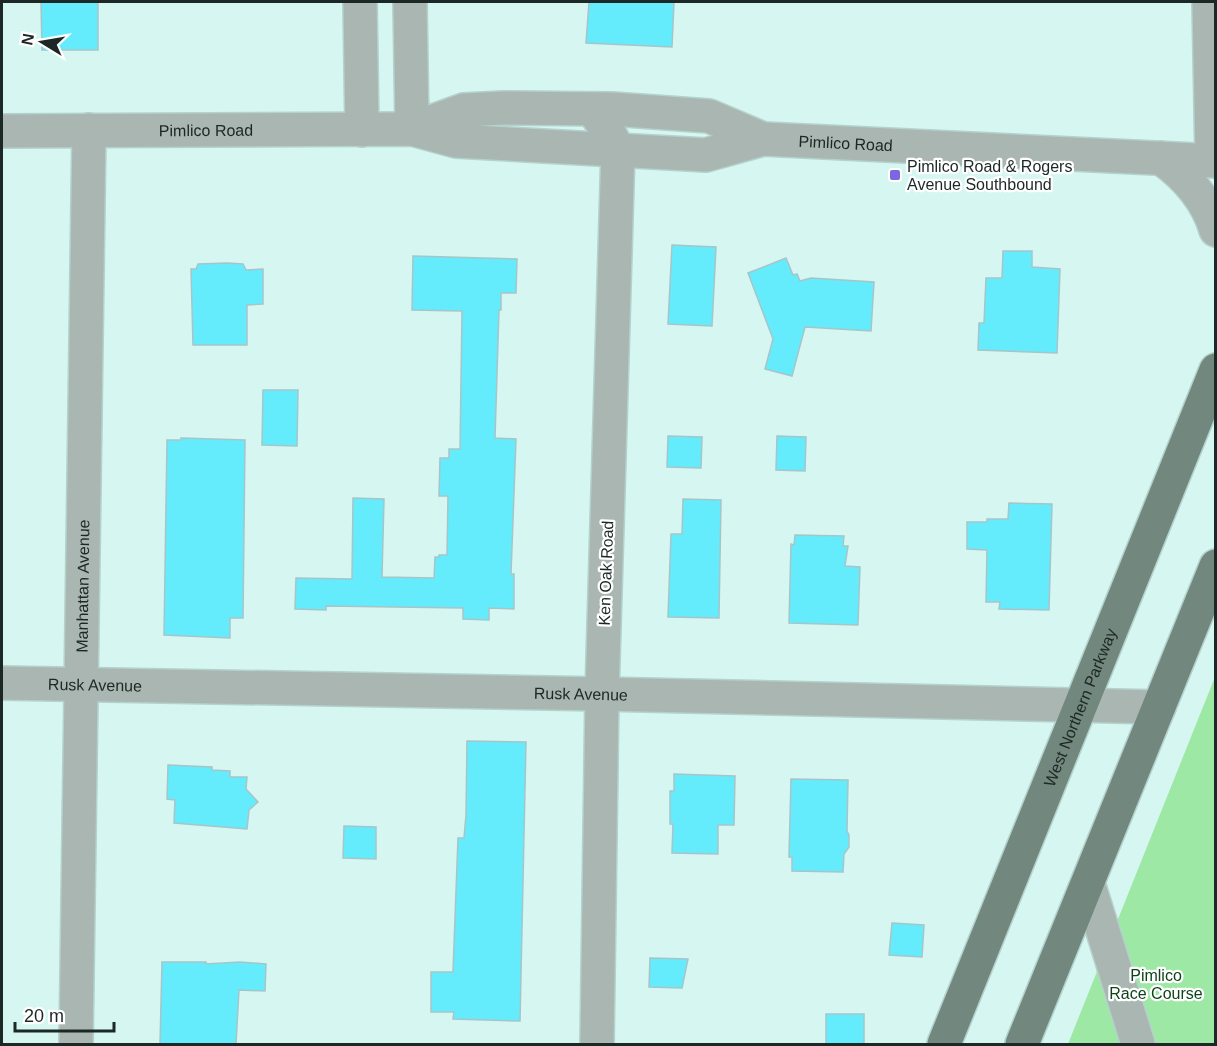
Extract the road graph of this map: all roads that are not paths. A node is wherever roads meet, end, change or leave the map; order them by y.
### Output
1 (360, 2) edge
2 (410, 2) edge
3 (1209, 2) edge
4 (592, 110) junction
5 (412, 129) junction
6 (89, 130) junction
7 (362, 130) junction
8 (2, 131) edge
9 (764, 139) junction
10 (618, 150) junction
11 (1161, 158) junction
12 (1214, 160) edge
13 (1215, 230) edge
14 (1215, 370) edge
15 (1215, 566) edge
16 (2, 683) edge
17 (81, 685) junction
18 (602, 694) junction
19 (1080, 705) junction
20 (1159, 707) junction
21 (1088, 883) junction
22 (76, 1044) edge
23 (597, 1044) edge
24 (944, 1044) edge
25 (1022, 1044) edge
26 (1138, 1044) edge

1 - 7 street
2 - 5 street
3 - 12 street
4 - 5 street, Pimlico Road
4 - 9 street, Pimlico Road
4 - 10 street
5 - 7 street, Pimlico Road
5 - 10 street, Pimlico Road
6 - 7 street, Pimlico Road
6 - 8 street, Pimlico Road
6 - 17 street, Manhattan Avenue
9 - 10 street, Pimlico Road
9 - 11 street, Pimlico Road
10 - 18 street, Ken Oak Road
11 - 12 street, Pimlico Road
11 - 13 street
14 - 19 main road, West Northern Parkway
15 - 20 main road
16 - 17 street, Rusk Avenue
17 - 18 street, Rusk Avenue
17 - 22 street, Manhattan Avenue
18 - 19 street, Rusk Avenue
18 - 23 street, Ken Oak Road
19 - 20 street, Rusk Avenue
19 - 24 main road, West Northern Parkway
20 - 21 main road
21 - 25 main road
21 - 26 street

